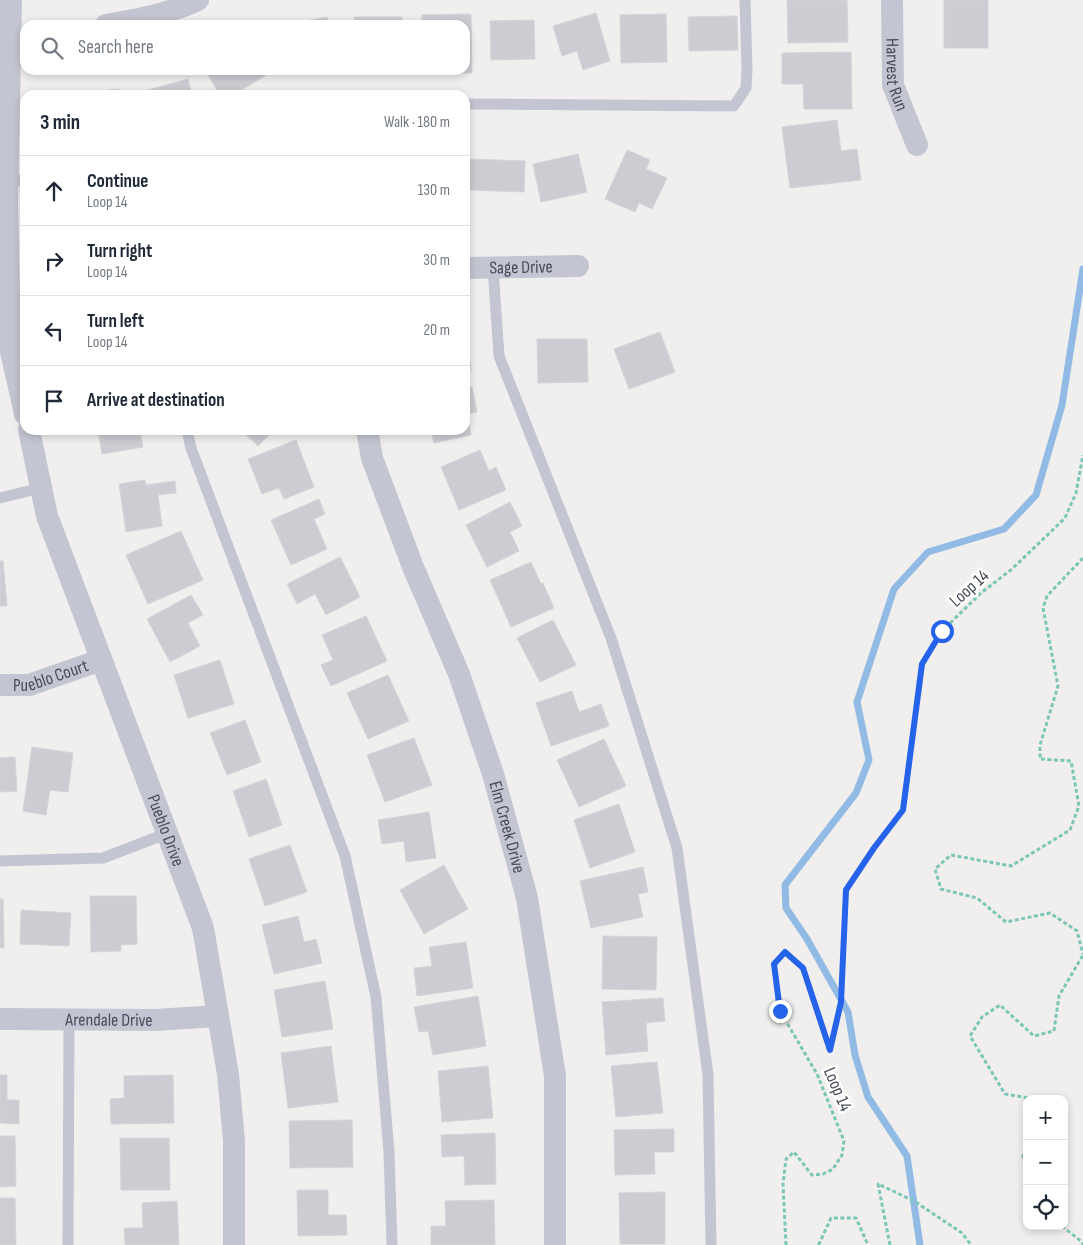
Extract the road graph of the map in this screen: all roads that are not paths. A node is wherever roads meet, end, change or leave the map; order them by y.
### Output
1 (11, 0) edge
2 (198, 0) edge
3 (746, 0) edge
4 (892, 0) edge
5 (132, 20) edge
6 (12, 33) edge
7 (470, 104) edge
8 (917, 145) dead end
9 (16, 180) edge
10 (578, 266) dead end
11 (470, 268) edge
12 (493, 268) junction
13 (12, 347) edge
14 (20, 388) edge
15 (29, 435) edge
16 (188, 435) edge
17 (368, 435) edge
18 (41, 488) junction
19 (0, 498) edge
20 (101, 660) junction
21 (0, 685) edge
22 (168, 833) junction
23 (0, 861) edge
24 (217, 1016) junction
25 (0, 1019) edge
26 (69, 1020) junction
27 (68, 1245) edge
28 (234, 1245) edge
29 (392, 1245) edge
30 (555, 1245) edge
31 (711, 1245) edge

1 - 6 street
2 - 5 street
3 - 7 lane
4 - 8 street, Harvest Run
6 - 9 street
9 - 13 street
10 - 12 street, Sage Drive
11 - 12 street, Sage Drive
12 - 31 lane
13 - 14 street
15 - 18 street, Pueblo Drive
16 - 29 lane
17 - 30 street, Elm Creek Drive
18 - 19 lane
18 - 20 street, Pueblo Drive
20 - 21 street, Pueblo Court
20 - 22 street, Pueblo Drive
22 - 23 lane
22 - 24 street, Pueblo Drive
24 - 26 street, Arendale Drive
24 - 28 street, Pueblo Drive
25 - 26 street, Arendale Drive
26 - 27 lane

